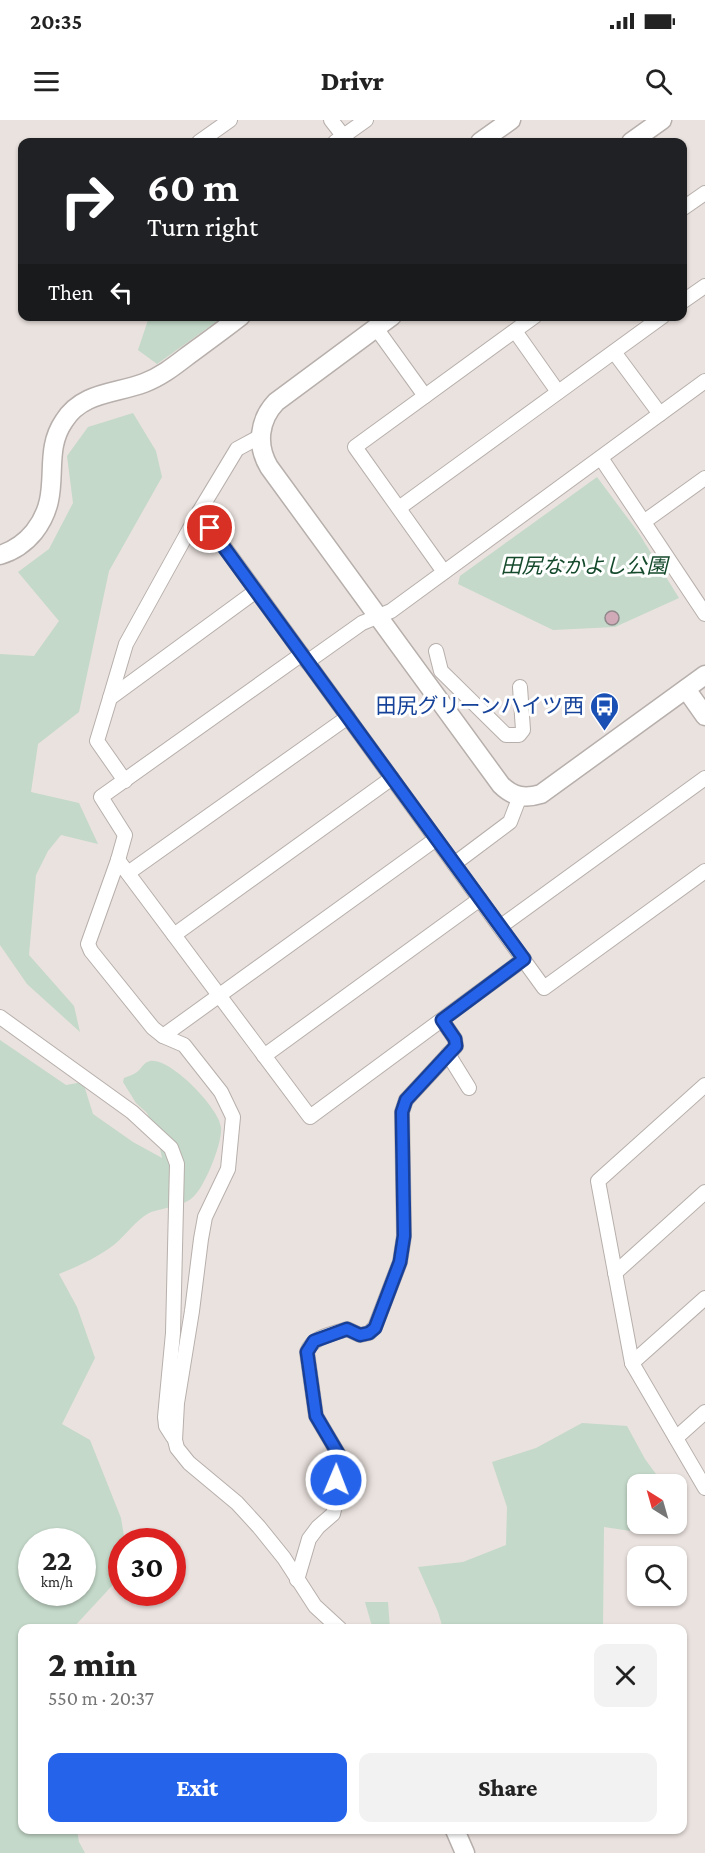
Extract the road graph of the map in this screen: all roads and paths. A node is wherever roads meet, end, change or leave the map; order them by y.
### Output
1 (230, 120) edge
2 (331, 120) edge
3 (366, 120) edge
4 (511, 120) edge
5 (662, 120) edge
6 (205, 138) edge
7 (340, 138) edge
8 (345, 138) edge
9 (486, 138) edge
10 (637, 138) edge
11 (705, 193) edge
12 (687, 206) edge
13 (705, 286) edge
14 (687, 299) edge
15 (235, 321) edge
16 (385, 321) edge
17 (528, 321) edge
18 (656, 321) edge
19 (376, 328) junction
20 (515, 331) junction
21 (614, 352) junction
22 (705, 381) edge
23 (558, 392) junction
24 (425, 396) junction
25 (660, 414) junction
26 (261, 436) junction
27 (601, 458) junction
28 (705, 478) edge
29 (399, 508) junction
30 (199, 512) junction
31 (645, 521) junction
32 (0, 555) edge
33 (444, 572) junction
34 (256, 591) junction
35 (705, 614) edge
36 (378, 616) junction
37 (436, 651) dead end
38 (304, 658) junction
39 (705, 675) edge
40 (519, 687) dead end
41 (686, 689) junction
42 (110, 698) junction
43 (705, 716) edge
44 (348, 717) junction
45 (392, 778) junction
46 (705, 778) edge
47 (125, 781) junction
48 (520, 796) junction
49 (436, 839) junction
50 (118, 860) junction
51 (454, 864) junction
52 (705, 871) edge
53 (128, 873) junction
54 (480, 899) junction
55 (500, 927) junction
56 (174, 935) junction
57 (524, 959) junction
58 (219, 995) junction
59 (0, 1017) edge
60 (442, 1020) junction
61 (163, 1036) junction
62 (448, 1054) junction
63 (264, 1056) junction
64 (705, 1085) edge
65 (469, 1088) dead end
66 (705, 1192) edge
67 (615, 1273) junction
68 (705, 1298) edge
69 (632, 1363) junction
70 (705, 1412) edge
71 (676, 1438) junction
72 (175, 1440) junction
73 (705, 1488) edge
74 (297, 1580) junction
75 (335, 1624) edge
76 (458, 1834) edge
77 (465, 1853) edge

1 - 6 street
2 - 7 street
3 - 8 street
4 - 9 street
5 - 10 street
11 - 12 street
13 - 14 street
15 - 32 street
16 - 19 street
17 - 20 street
18 - 21 street
19 - 24 street
19 - 26 street
20 - 23 street
20 - 24 street
21 - 23 street
21 - 25 street
22 - 25 street
23 - 29 street
24 - 29 street
25 - 27 street
26 - 30 street
26 - 36 street
27 - 31 street
27 - 33 street
28 - 31 street
29 - 33 street
30 - 34 street
30 - 42 street
31 - 35 street
33 - 36 street
34 - 38 street
34 - 42 street
36 - 38 street
36 - 48 street
37 - 40 street
38 - 44 street
38 - 47 street
39 - 41 street
41 - 43 street
41 - 48 street
42 - 47 street
44 - 45 street
44 - 53 street
45 - 49 street
45 - 56 street
46 - 55 street
47 - 50 street
48 - 51 street
49 - 51 street
49 - 58 street
50 - 53 street
50 - 61 street
51 - 54 street
52 - 57 street
53 - 56 street
54 - 55 street
54 - 63 street
55 - 57 street
56 - 58 street
57 - 60 street
58 - 61 street
58 - 63 street
59 - 72 street
60 - 62 street
60 - 63 street
61 - 72 street
62 - 65 street
62 - 74 street
64 - 67 street
66 - 67 street
67 - 69 street
68 - 69 street
69 - 71 street
70 - 71 street
71 - 73 street
72 - 74 street
74 - 75 street
76 - 77 street

